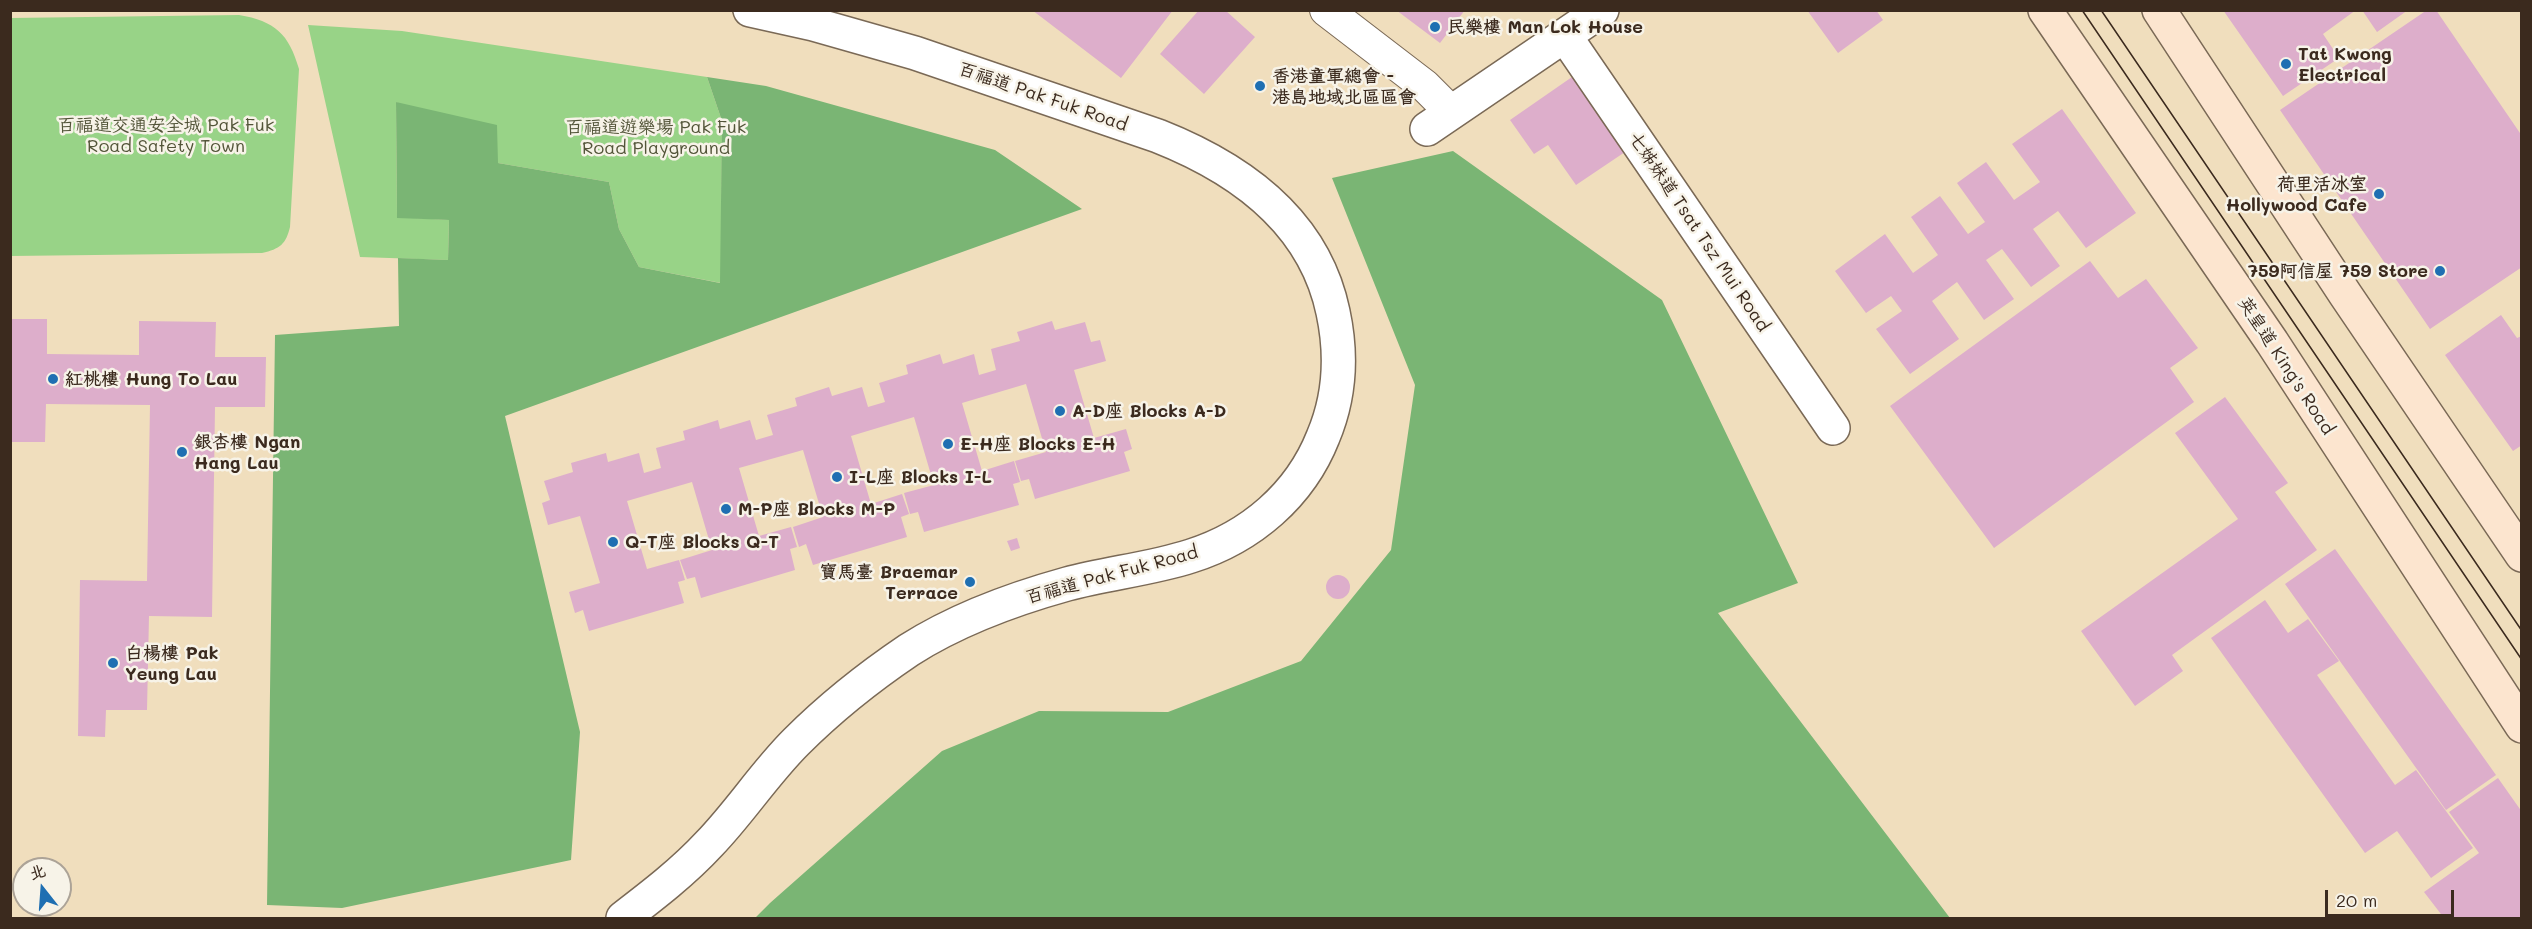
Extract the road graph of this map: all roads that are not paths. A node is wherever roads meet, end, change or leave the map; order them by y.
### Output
1 (750, 10) edge
2 (1326, 10) edge
3 (1602, 10) edge
4 (2044, 10) edge
5 (2159, 10) edge
6 (1566, 36) junction
7 (1439, 121) joint
8 (1833, 428) dead end
9 (2522, 555) edge
10 (2522, 726) edge
11 (630, 913) edge

1 - 11 street, 百福道 Pak Fuk Road
2 - 7 street
3 - 6 street
4 - 10 main road, 英皇道 King's Road
5 - 9 main road
6 - 7 street
6 - 8 street, 七姊妹道 Tsat Tsz Mui Road

